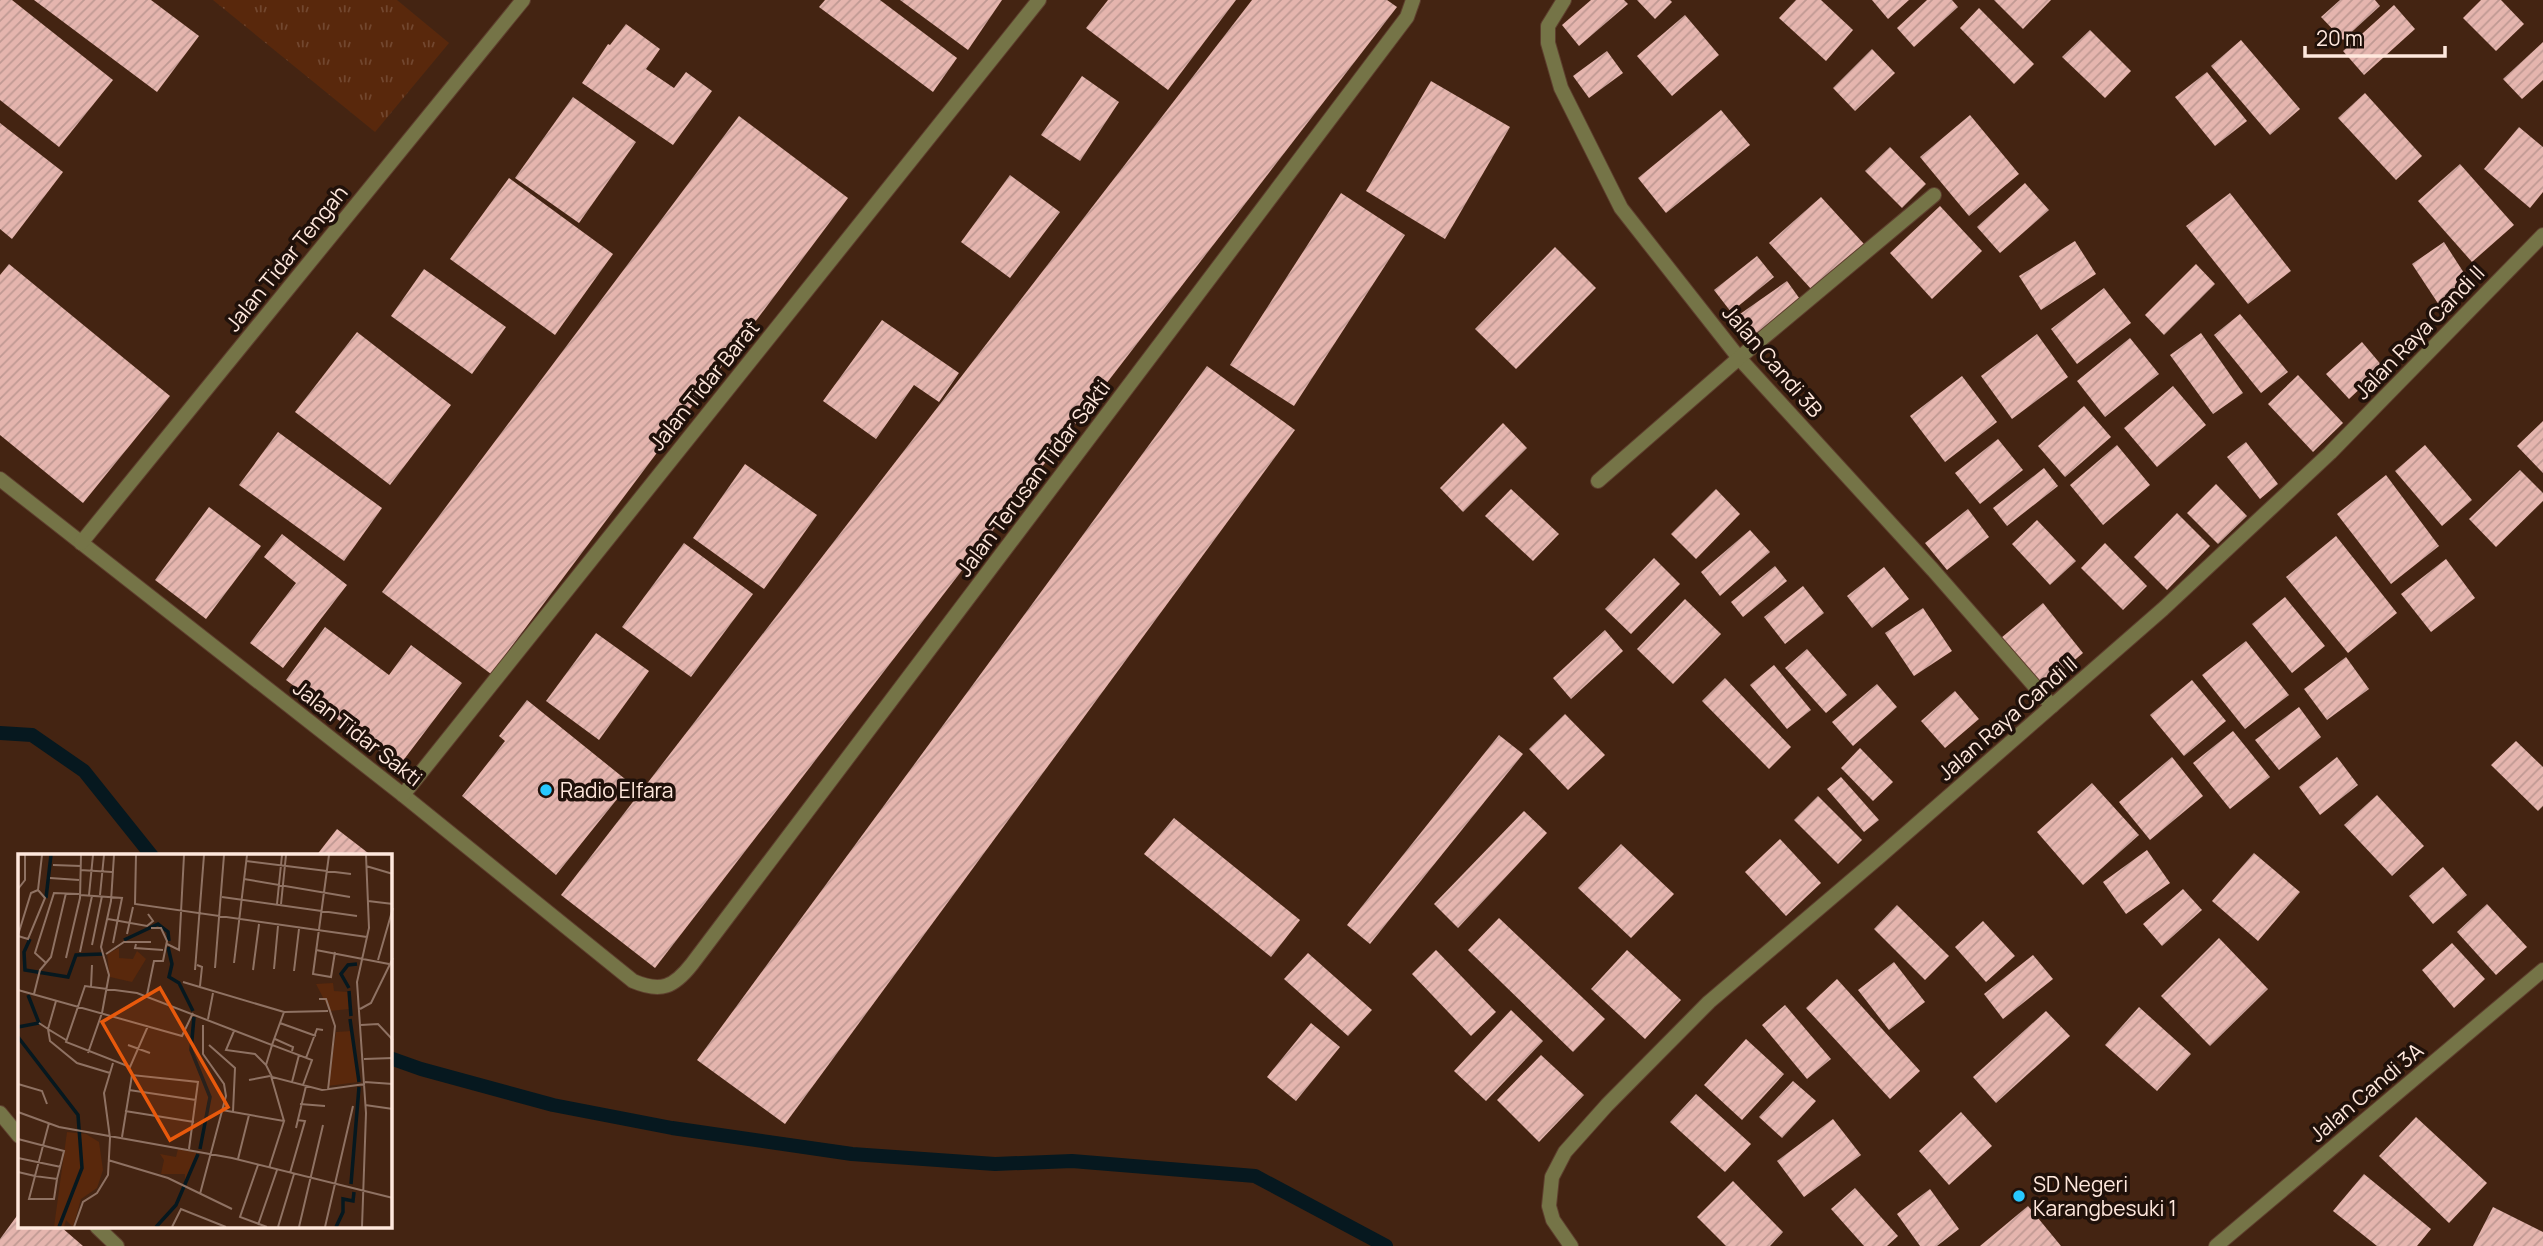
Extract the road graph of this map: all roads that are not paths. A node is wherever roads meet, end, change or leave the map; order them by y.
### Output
1 (523, 0) edge
2 (1039, 0) edge
3 (1413, 0) edge
4 (1563, 0) edge
5 (1934, 195) dead end
6 (2543, 235) edge
7 (1739, 358) junction
8 (0, 479) edge
9 (1598, 481) dead end
10 (81, 543) junction
11 (2052, 706) junction
12 (403, 795) junction
13 (692, 964) joint
14 (2543, 970) edge
15 (0, 1113) edge
16 (18, 1135) edge
17 (98, 1228) edge
18 (117, 1246) edge
19 (1571, 1246) edge
20 (2216, 1246) edge

1 - 10 street, Jalan Tidar Tengah
2 - 12 street, Jalan Tidar Barat
3 - 13 street, Jalan Terusan Tidar Sakti
4 - 7 street, Jalan Candi 3B
5 - 7 street
6 - 11 street, Jalan Raya Candi II
7 - 9 street
7 - 11 street, Jalan Candi 3B
8 - 10 street, Jalan Tidar Sakti
10 - 12 street, Jalan Tidar Sakti
11 - 19 street, Jalan Raya Candi II
12 - 13 street, Jalan Tidar Sakti
14 - 20 street, Jalan Candi 3A
15 - 16 street
17 - 18 street

